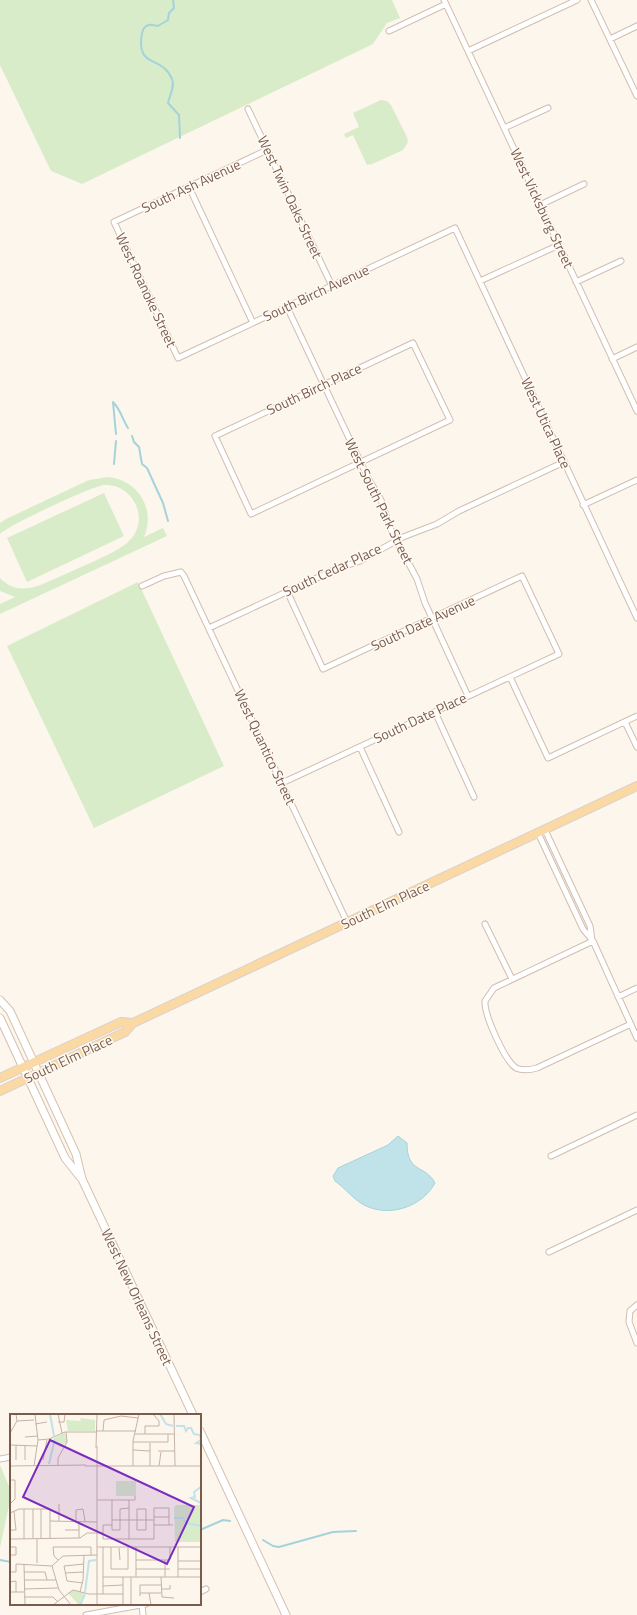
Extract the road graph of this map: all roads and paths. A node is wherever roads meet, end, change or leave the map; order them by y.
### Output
1 (577, 0) edge
2 (591, 0) edge
3 (445, 2) edge
4 (637, 26) edge
5 (389, 31) dead end
6 (610, 38) junction
7 (468, 51) junction
8 (637, 96) edge
9 (548, 108) dead end
10 (248, 109) dead end
11 (504, 128) junction
12 (268, 150) junction
13 (584, 184) dead end
14 (189, 187) junction
15 (540, 205) junction
16 (114, 222) joint
17 (455, 228) joint
18 (559, 245) junction
19 (621, 261) dead end
20 (480, 281) junction
21 (576, 282) junction
22 (332, 286) junction
23 (287, 307) junction
24 (253, 323) junction
25 (637, 347) edge
26 (178, 358) joint
27 (612, 359) junction
28 (324, 384) junction
29 (637, 412) edge
30 (564, 462) junction
31 (360, 463) junction
32 (637, 480) edge
33 (583, 504) junction
34 (396, 540) junction
35 (142, 586) dead end
36 (287, 592) junction
37 (432, 618) junction
38 (637, 618) edge
39 (209, 628) junction
40 (559, 654) joint
41 (510, 677) junction
42 (468, 696) junction
43 (435, 712) junction
44 (637, 716) edge
45 (625, 722) junction
46 (360, 747) junction
47 (637, 747) edge
48 (282, 783) junction
49 (637, 786) edge
50 (474, 797) dead end
51 (541, 831) junction
52 (399, 832) dead end
53 (347, 922) junction
54 (485, 924) dead end
55 (592, 942) junction
56 (512, 979) junction
57 (637, 988) edge
58 (618, 997) junction
59 (0, 1000) edge
60 (0, 1018) edge
61 (133, 1023) junction
62 (631, 1024) junction
63 (637, 1038) edge
64 (33, 1063) junction
65 (22, 1068) junction
66 (38, 1074) junction
67 (0, 1078) edge
68 (27, 1078) junction
69 (0, 1091) edge
70 (637, 1115) edge
71 (551, 1156) dead end
72 (82, 1179) junction
73 (637, 1210) edge
74 (549, 1252) dead end
75 (637, 1305) edge
76 (637, 1343) edge
77 (192, 1414) edge
78 (201, 1432) edge
79 (10, 1457) edge
80 (0, 1459) edge
81 (139, 1605) edge
82 (144, 1605) edge
83 (86, 1615) edge
84 (143, 1615) edge
85 (286, 1615) edge

1 - 7 street
2 - 6 street
3 - 5 street
3 - 7 street, West Vicksburg Street
4 - 6 street
6 - 8 street
7 - 11 street, West Vicksburg Street
9 - 11 street
10 - 12 street, West Twin Oaks Street
11 - 15 street, West Vicksburg Street
12 - 14 street, South Ash Avenue
12 - 22 street, West Twin Oaks Street
13 - 15 street
14 - 16 street, South Ash Avenue
14 - 24 street
15 - 18 street, West Vicksburg Street
16 - 26 street, West Roanoke Street
17 - 20 street, West Utica Place
17 - 22 street, South Birch Avenue
18 - 20 street
18 - 21 street, West Vicksburg Street
19 - 21 street
20 - 30 street, West Utica Place
21 - 27 street, West Vicksburg Street
22 - 23 street, South Birch Avenue
23 - 24 street, South Birch Avenue
23 - 28 street, West South Park Street
24 - 26 street, South Birch Avenue
25 - 27 street
27 - 29 street, West Vicksburg Street
28 - 31 street, West South Park Street
28 - 31 street, South Birch Place
28 - 31 street, South Birch Place
30 - 33 street, West Utica Place
30 - 34 street, South Cedar Place
31 - 34 street, West South Park Street
32 - 33 street
33 - 38 street, West Utica Place
34 - 36 street, South Cedar Place
34 - 37 street, West South Park Street
35 - 39 street, West Quantico Street
36 - 37 street, South Date Avenue
36 - 39 street, South Cedar Place
37 - 40 street, South Date Avenue
37 - 42 street, West South Park Street
39 - 48 street, West Quantico Street
40 - 41 street, South Date Place
41 - 42 street, South Date Place
41 - 45 street
42 - 43 street, South Date Place
43 - 46 street, South Date Place
43 - 50 street
44 - 45 street
45 - 47 street
46 - 48 street, South Date Place
46 - 52 street
48 - 53 street, West Quantico Street
49 - 51 main road, South Elm Place
51 - 53 main road, South Elm Place
51 - 55 street
53 - 61 main road, South Elm Place
54 - 56 street
55 - 56 street
55 - 58 street
56 - 62 street
57 - 58 street
58 - 62 street
59 - 64 main road, West New Orleans Street
60 - 65 main road, West New Orleans Street
61 - 64 main road, South Elm Place
61 - 66 main road, South Elm Place
62 - 63 street
64 - 65 main road, South Elm Place
64 - 66 main road, West New Orleans Street
65 - 67 main road, South Elm Place
65 - 68 main road, West New Orleans Street
66 - 68 main road, South Elm Place
66 - 72 main road, West New Orleans Street
68 - 69 main road, South Elm Place
68 - 72 main road, West New Orleans Street
70 - 71 street
72 - 77 main road, West New Orleans Street
73 - 74 street
75 - 76 street
78 - 85 main road
79 - 80 street
81 - 83 street
82 - 84 street

